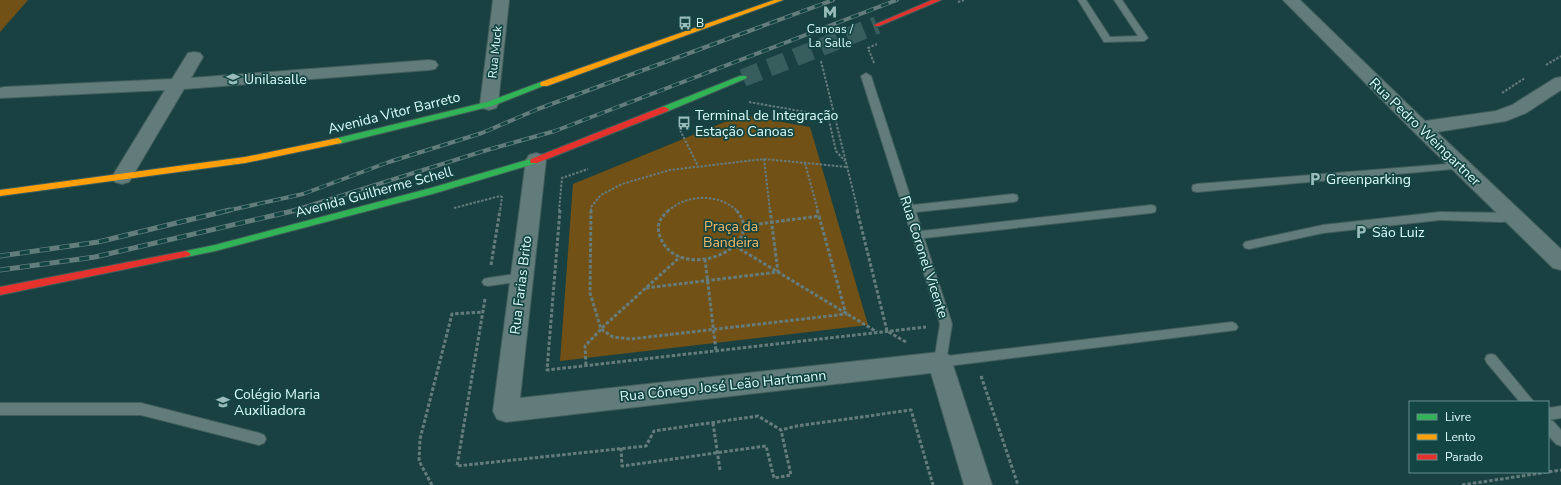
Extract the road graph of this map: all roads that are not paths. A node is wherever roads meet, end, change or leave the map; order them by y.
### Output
1 (500, 0) edge
2 (780, 0) edge
3 (938, 0) edge
4 (1082, 0) edge
5 (1118, 0) edge
6 (1291, 0) edge
7 (877, 25) tunnel mouth
8 (194, 57) dead end
9 (430, 65) dead end
10 (866, 76) dead end
11 (743, 78) tunnel mouth
12 (1561, 82) edge
13 (178, 84) junction
14 (4, 93) dead end
15 (489, 104) junction
16 (1421, 128) junction
17 (536, 160) junction
18 (1460, 166) junction
19 (122, 177) junction
20 (1197, 188) dead end
21 (0, 192) edge
22 (1013, 198) dead end
23 (910, 209) junction
24 (1151, 210) dead end
25 (1514, 217) junction
26 (918, 235) junction
27 (1249, 245) dead end
28 (1561, 262) edge
29 (523, 277) junction
30 (488, 282) road end
31 (0, 291) edge
32 (1232, 327) dead end
33 (1491, 359) dead end
34 (940, 362) junction
35 (1527, 401) edge
36 (0, 409) edge
37 (506, 411) joint
38 (1561, 412) edge
39 (1549, 414) edge
40 (1549, 426) edge
41 (259, 439) dead end
42 (1561, 440) edge
43 (978, 485) edge

1 - 15 street, Rua Muck
2 - 15 main road, Avenida Vitor Barreto
3 - 7 main road
4 - 5 lane
6 - 16 street, Rua Pedro Weingartner
8 - 13 street
9 - 13 street
10 - 23 lane, Rua Coronel Vicente
11 - 17 main road, Avenida Guilherme Schell
12 - 16 street
13 - 14 street
13 - 19 street
15 - 19 main road, Avenida Vitor Barreto
16 - 18 street, Rua Pedro Weingartner
17 - 29 street, Rua Farias Brito
17 - 31 main road, Avenida Guilherme Schell
18 - 20 lane
18 - 25 street, Rua Pedro Weingartner
19 - 21 main road, Avenida Vitor Barreto
22 - 23 lane
23 - 26 lane, Rua Coronel Vicente
24 - 26 lane
25 - 27 lane
25 - 28 street, Rua Pedro Weingartner
26 - 34 lane, Rua Coronel Vicente
29 - 30 lane
29 - 37 street, Rua Farias Brito
32 - 34 lane
33 - 35 lane
34 - 37 street, Rua Cônego José Leão Hartmann
34 - 43 street, Rua Coronel Vicente
36 - 41 lane
38 - 39 lane
40 - 42 lane

